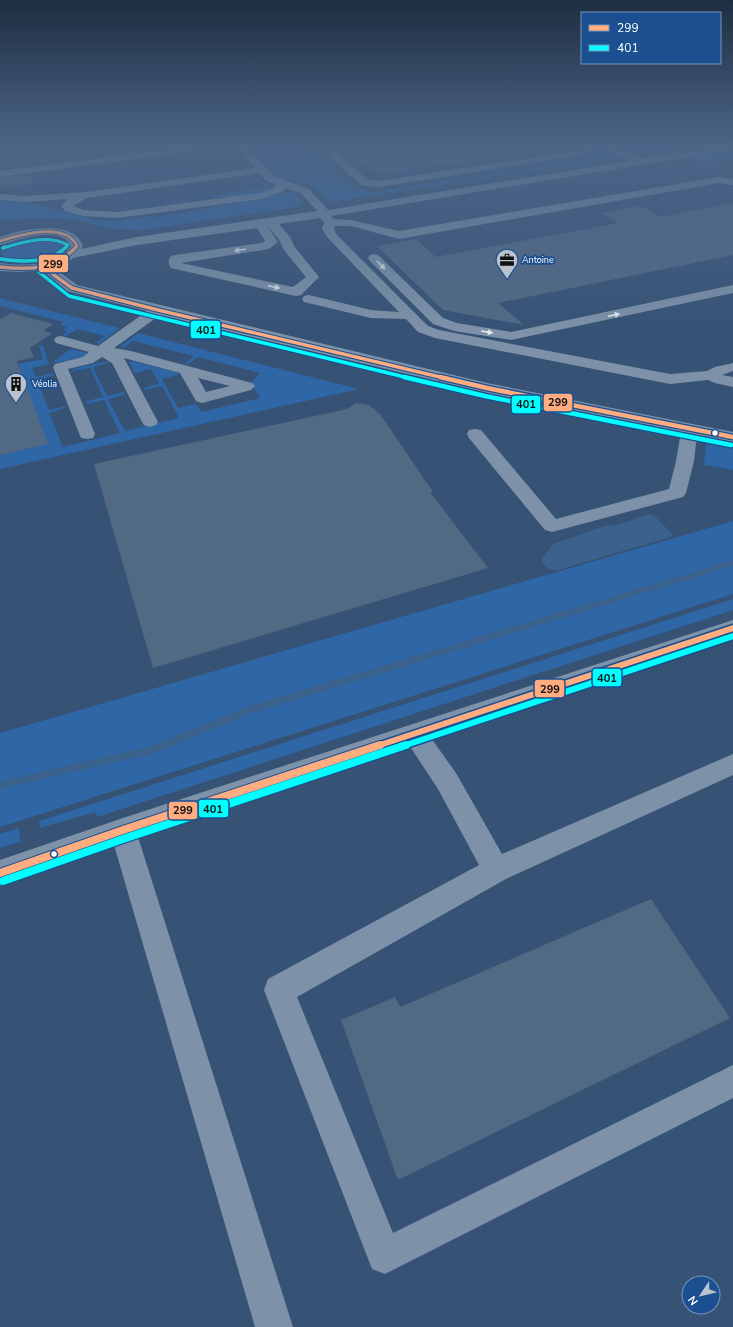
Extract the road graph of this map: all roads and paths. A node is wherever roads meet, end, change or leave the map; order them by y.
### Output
1 (68, 207) edge
2 (179, 207) edge
3 (318, 207) edge
4 (376, 207) edge
5 (562, 207) edge
6 (326, 216) junction
7 (271, 222) junction
8 (259, 223) junction
9 (2, 228) dead end
10 (26, 233) junction
11 (399, 235) junction
12 (352, 237) dead end
13 (74, 240) junction
14 (137, 240) junction
15 (0, 241) edge
16 (265, 246) junction
17 (288, 247) junction
18 (71, 255) junction
19 (45, 266) junction
20 (0, 267) edge
21 (733, 289) edge
22 (309, 300) dead end
23 (158, 310) junction
24 (408, 315) junction
25 (61, 340) dead end
26 (101, 351) junction
27 (733, 367) edge
28 (186, 370) dead end
29 (711, 375) junction
30 (733, 382) edge
31 (150, 422) dead end
32 (690, 429) junction
33 (87, 434) dead end
34 (475, 434) dead end
35 (733, 437) edge
36 (733, 628) edge
37 (414, 733) junction
38 (733, 764) edge
39 (123, 830) junction
40 (496, 870) junction
41 (0, 873) edge
42 (733, 1081) edge
43 (274, 1327) edge

1 - 2 street
3 - 6 street
4 - 6 street
5 - 11 street
6 - 7 street
6 - 11 street
6 - 12 street
6 - 24 street
7 - 8 street
7 - 17 street
8 - 14 street
8 - 16 street
9 - 10 street
10 - 13 street
10 - 15 street
11 -> 21 street
13 - 14 street
13 - 18 street
14 - 18 street
16 - 17 street
16 -> 17 street
18 - 19 street
19 - 20 street
19 - 23 street
22 - 24 street
23 - 26 street
23 - 32 street
24 - 29 street
25 - 26 street
26 - 28 street
26 - 31 street
26 - 33 street
27 - 29 street
29 - 30 street
32 - 34 street
32 - 35 street
36 - 37 street
37 - 39 street
37 - 40 street
38 - 40 street
39 - 41 street
39 - 43 street
40 - 42 street

